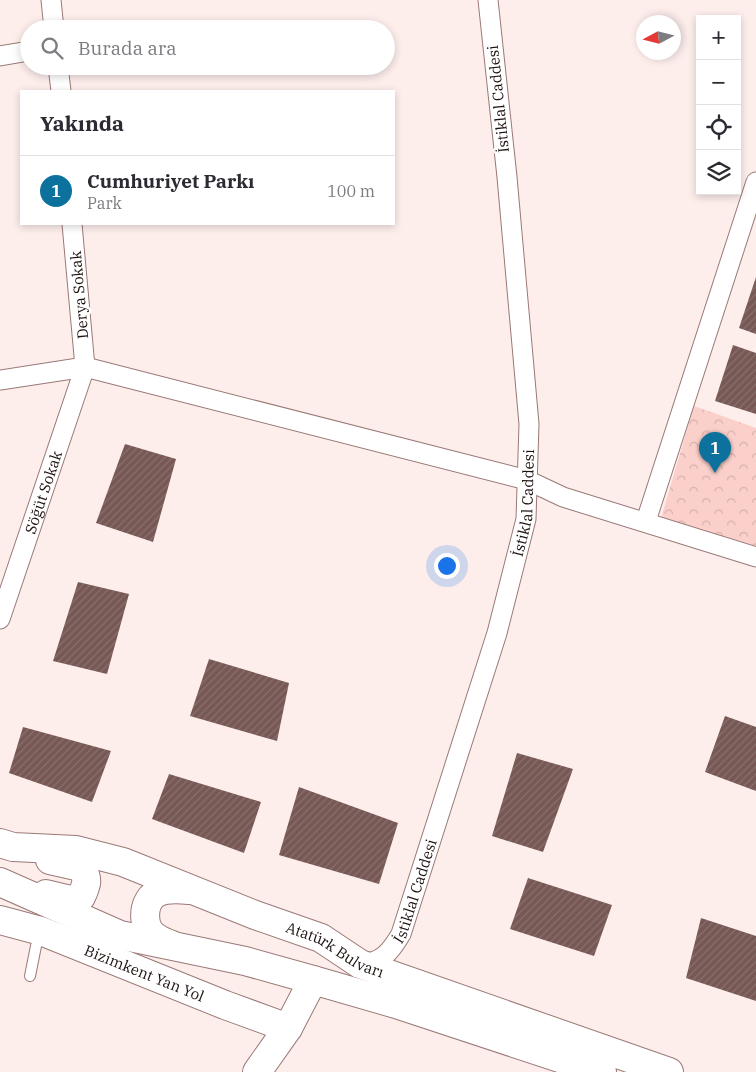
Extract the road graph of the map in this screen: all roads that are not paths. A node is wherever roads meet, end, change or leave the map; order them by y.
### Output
1 (54, 0) edge
2 (488, 0) edge
3 (54, 20) edge
4 (20, 53) edge
5 (0, 56) edge
6 (59, 75) edge
7 (60, 90) edge
8 (756, 182) edge
9 (72, 225) edge
10 (85, 367) junction
11 (0, 380) edge
12 (527, 480) junction
13 (646, 521) junction
14 (756, 557) edge
15 (0, 619) edge
16 (7, 845) edge
17 (3, 883) edge
18 (193, 890) junction
19 (0, 920) edge
20 (41, 931) junction
21 (188, 950) junction
22 (360, 964) junction
23 (30, 976) dead end
24 (313, 980) junction
25 (288, 1028) junction
26 (598, 1071) edge
27 (257, 1072) edge
28 (668, 1072) edge

1 - 3 street
2 - 12 street, İstiklal Caddesi
4 - 5 street
6 - 7 street
8 - 13 street
9 - 10 street, Derya Sokak
10 - 11 street
10 - 12 street
10 - 15 street, Söğüt Sokak
12 - 13 street
12 - 22 street, İstiklal Caddesi
13 - 14 street
16 - 17 main road
16 - 18 main road, Atatürk Bulvarı
17 - 21 main road, Atatürk Bulvarı
18 - 21 main road
18 - 22 main road, Atatürk Bulvarı
19 - 20 main road, Bizimkent Yan Yol
20 - 23 lane
20 - 25 main road, Bizimkent Yan Yol
21 - 24 main road, Atatürk Bulvarı
22 - 28 main road, Atatürk Bulvarı
24 - 25 main road
24 - 26 main road, Atatürk Bulvarı
25 - 27 main road

